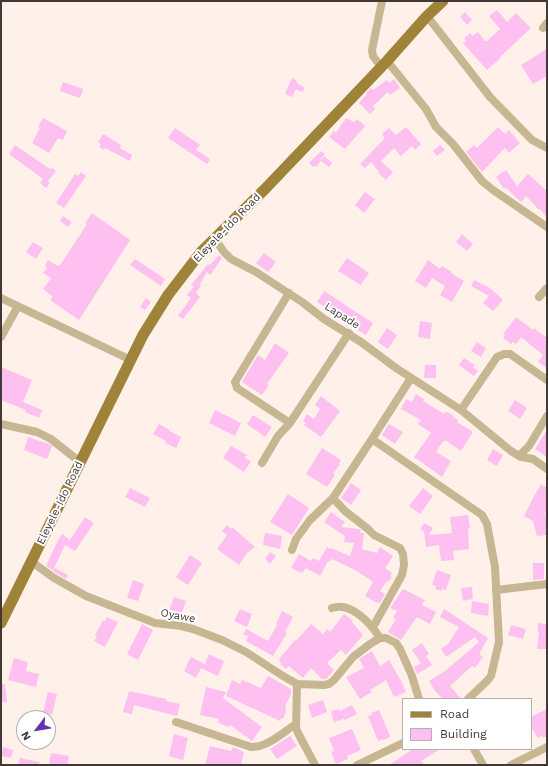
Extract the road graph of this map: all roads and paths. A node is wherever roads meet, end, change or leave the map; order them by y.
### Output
1 (382, 1) edge
2 (443, 1) edge
3 (427, 16) junction
4 (384, 64) junction
5 (547, 148) edge
6 (547, 227) edge
7 (215, 238) junction
8 (547, 288) edge
9 (288, 293) junction
10 (539, 297) dead end
11 (1, 298) edge
12 (18, 306) junction
13 (349, 333) junction
14 (1, 337) edge
15 (130, 360) junction
16 (411, 378) junction
17 (547, 380) edge
18 (461, 410) junction
19 (547, 416) edge
20 (290, 423) junction
21 (1, 424) edge
22 (372, 439) junction
23 (519, 456) junction
24 (80, 462) junction
25 (262, 463) dead end
26 (547, 469) edge
27 (333, 498) junction
28 (292, 550) dead end
29 (32, 562) junction
30 (547, 584) edge
31 (496, 590) junction
32 (332, 608) dead end
33 (1, 623) edge
34 (373, 627) junction
35 (380, 638) junction
36 (298, 684) junction
37 (419, 698) edge
38 (469, 698) edge
39 (176, 722) dead end
40 (296, 724) junction
41 (402, 744) edge
42 (547, 747) edge
43 (475, 750) edge
44 (366, 763) edge
45 (315, 765) edge
46 (357, 765) edge
47 (483, 765) edge
48 (511, 765) edge

1 - 4 street
2 - 3 main road, Eleyele-Ido Road
3 - 4 main road, Eleyele-Ido Road
3 - 5 street
4 - 6 street
4 - 7 main road, Eleyele-Ido Road
7 - 9 street, Lapade
7 - 15 main road, Eleyele-Ido Road
8 - 10 street
9 - 13 street, Lapade
9 - 20 street
11 - 12 street
12 - 14 street
12 - 15 street
13 - 16 street, Lapade
13 - 20 street
15 - 24 main road, Eleyele-Ido Road
16 - 18 street, Lapade
16 - 22 street
17 - 18 street
18 - 23 street, Lapade
19 - 23 street
20 - 25 street
21 - 24 street
22 - 27 street
22 - 31 street
23 - 26 street, Lapade
24 - 29 main road, Eleyele-Ido Road
27 - 28 street
27 - 34 street
29 - 33 main road, Eleyele-Ido Road
29 - 36 street, Oyawe
30 - 31 street
31 - 38 street
32 - 34 street
34 - 35 street
35 - 36 street
35 - 37 street
36 - 40 street
39 - 40 street
40 - 45 street
41 - 44 street
42 - 48 street
43 - 47 street
44 - 46 street

